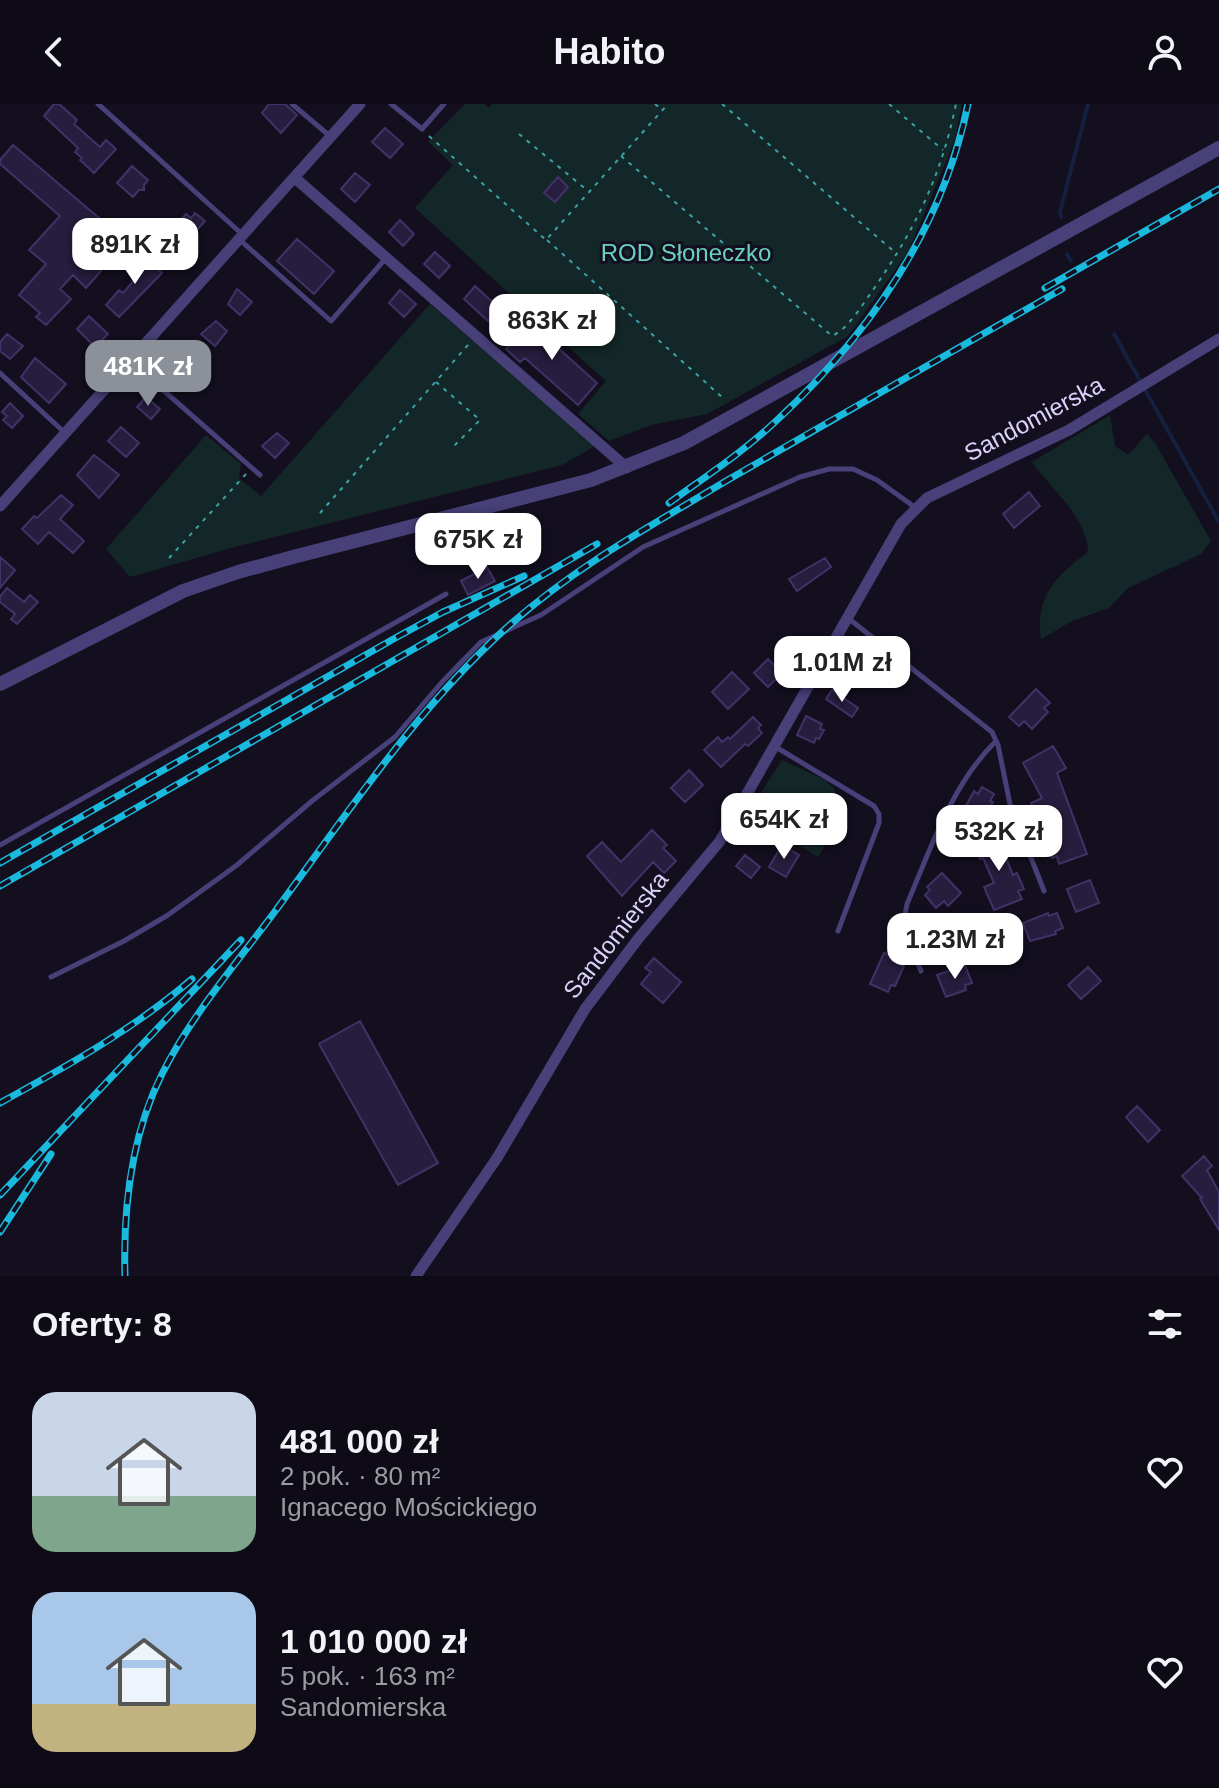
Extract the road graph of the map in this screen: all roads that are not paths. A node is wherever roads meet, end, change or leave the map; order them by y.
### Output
1 (98, 104) edge
2 (292, 104) edge
3 (360, 104) edge
4 (391, 104) edge
5 (444, 104) edge
6 (331, 137) junction
7 (1219, 148) edge
8 (295, 178) junction
9 (241, 237) junction
10 (387, 257) junction
11 (1219, 339) edge
12 (129, 361) junction
13 (0, 373) edge
14 (65, 433) junction
15 (627, 468) junction
16 (260, 475) dead end
17 (0, 506) edge
18 (917, 508) junction
19 (446, 594) dead end
20 (847, 617) junction
21 (0, 684) edge
22 (996, 741) junction
23 (774, 746) junction
24 (1, 842) edge
25 (1044, 891) dead end
26 (838, 931) dead end
27 (921, 971) dead end
28 (51, 977) dead end
29 (416, 1276) edge

1 - 9 lane
2 - 6 lane
3 - 6 street
4 - 5 lane
6 - 8 street
7 - 15 street
8 - 9 street
8 - 10 street
9 - 10 lane
9 - 12 street
10 - 15 street
11 - 18 street, Sandomierska
12 - 14 street
12 - 16 lane
13 - 14 lane
14 - 17 street
15 - 21 street
18 - 20 street, Sandomierska
18 - 28 lane
19 - 24 lane
20 - 22 lane
20 - 23 street, Sandomierska
22 - 25 lane
22 - 27 lane
23 - 26 lane
23 - 29 street, Sandomierska

